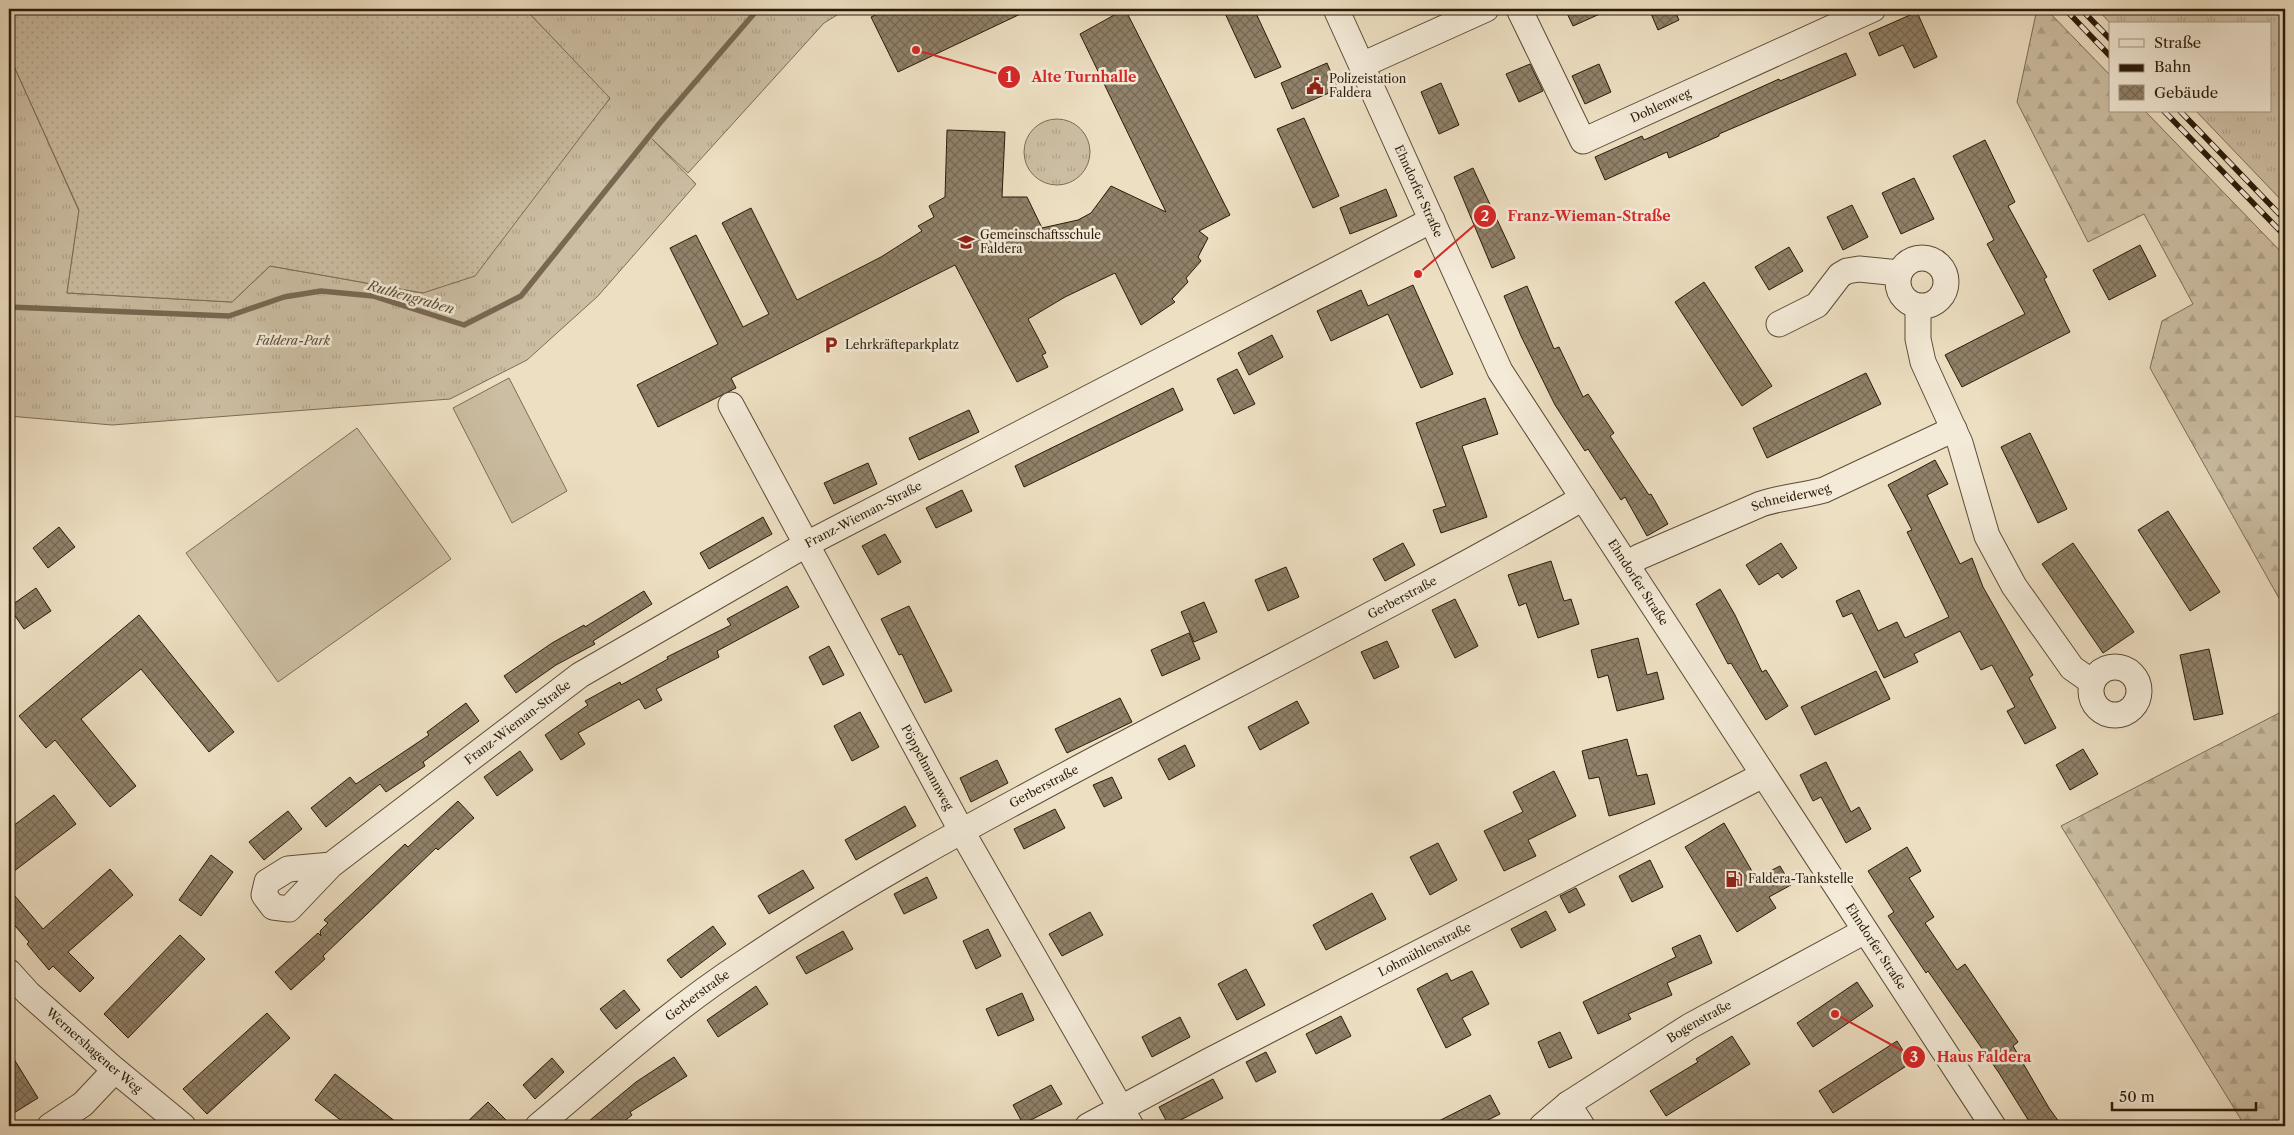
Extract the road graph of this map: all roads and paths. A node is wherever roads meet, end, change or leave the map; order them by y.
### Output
1 (1336, 9) edge
2 (1486, 9) edge
3 (1519, 9) edge
4 (1873, 9) edge
5 (1362, 65) junction
6 (1432, 220) junction
7 (1899, 273) junction
8 (1918, 307) junction
9 (1779, 324) dead end
10 (731, 405) dead end
11 (1954, 429) junction
12 (1583, 498) junction
13 (807, 544) junction
14 (1627, 565) junction
15 (2092, 682) dead end
16 (1764, 775) junction
17 (961, 830) junction
18 (331, 865) dead end
19 (1865, 931) junction
20 (9, 972) edge
21 (115, 1070) junction
22 (1568, 1104) junction
23 (1125, 1117) edge
24 (50, 1126) edge
25 (183, 1126) edge
26 (538, 1126) edge
27 (1088, 1126) edge
28 (1542, 1126) edge
29 (1582, 1126) edge
30 (1993, 1126) edge

1 - 5 street, Ehndorfer Straße
2 - 5 street
3 - 4 street, Dohlenweg
5 - 6 street, Ehndorfer Straße
6 - 12 street, Ehndorfer Straße
6 - 13 street, Franz-Wieman-Straße
7 - 8 street
7 - 8 street
7 - 9 street
8 - 11 street
10 - 13 street, Pöppelmannweg
11 - 14 street, Schneiderweg
11 - 15 street
12 - 14 street, Ehndorfer Straße
12 - 17 street, Gerberstraße
13 - 17 street, Pöppelmannweg
13 - 18 street, Franz-Wieman-Straße
14 - 16 street, Ehndorfer Straße
16 - 19 street, Ehndorfer Straße
16 - 23 street, Lohmühlenstraße
17 - 23 street, Pöppelmannweg
17 - 26 street, Gerberstraße
19 - 22 street, Bogenstraße
19 - 30 street, Ehndorfer Straße
20 - 21 street, Wernershagener Weg
21 - 24 street
21 - 25 street, Wernershagener Weg
22 - 28 street, Bogenstraße
22 - 29 street
23 - 27 street, Lohmühlenstraße

